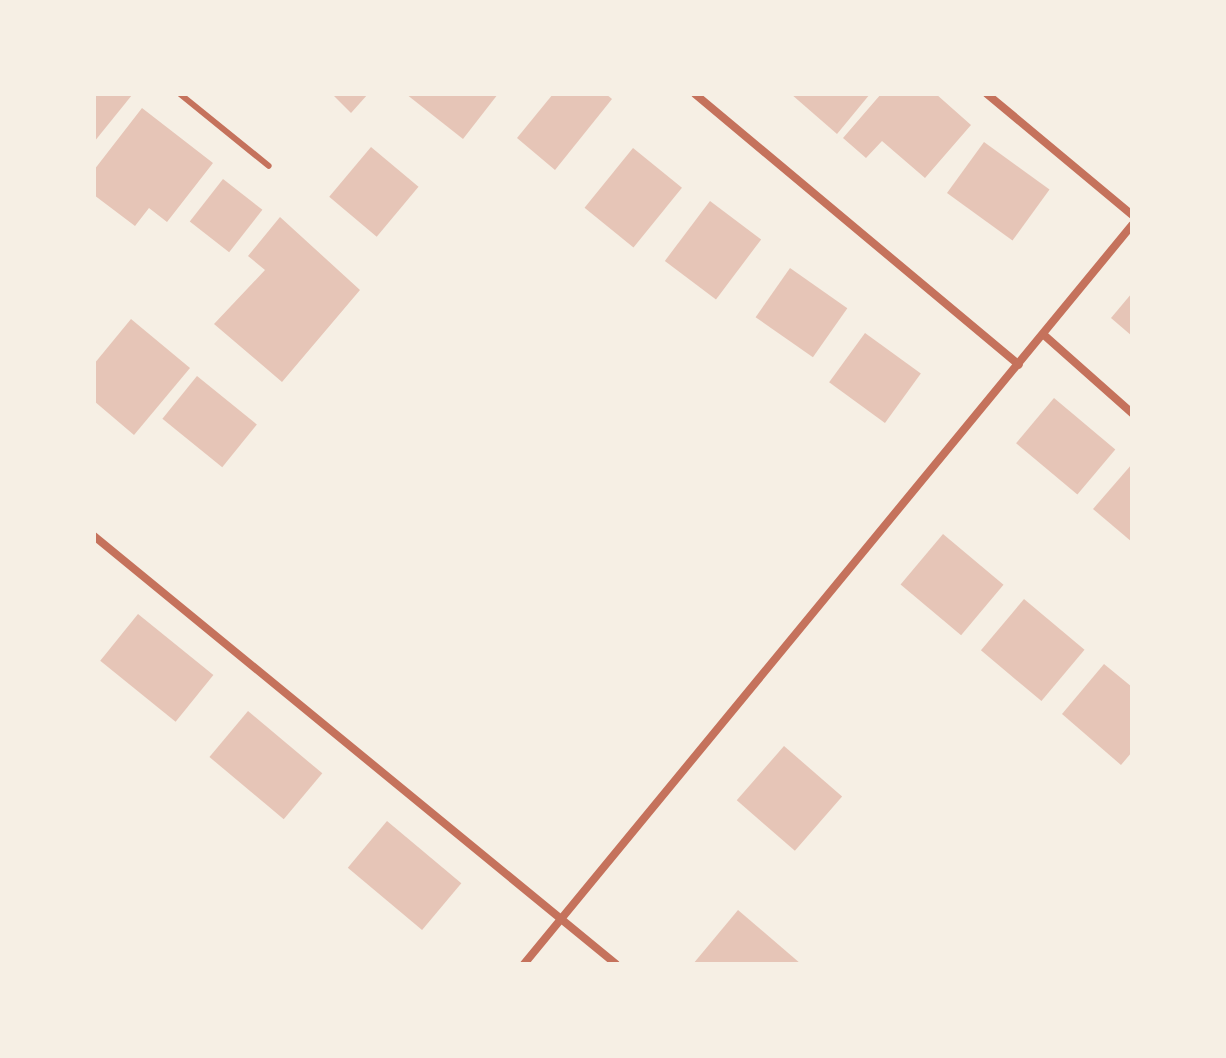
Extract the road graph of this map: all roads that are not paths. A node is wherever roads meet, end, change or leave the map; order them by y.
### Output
1 (180, 94) edge
2 (695, 94) edge
3 (987, 94) edge
4 (269, 166) dead end
5 (1132, 215) edge
6 (1132, 225) edge
7 (1044, 335) junction
8 (1019, 365) junction
9 (1132, 413) edge
10 (94, 536) edge
11 (561, 919) junction
12 (524, 964) edge
13 (616, 964) edge

1 - 4 lane
2 - 8 street
3 - 5 street
6 - 7 street
7 - 8 street
7 - 9 street
8 - 11 street
10 - 11 street
11 - 12 street
11 - 13 street

